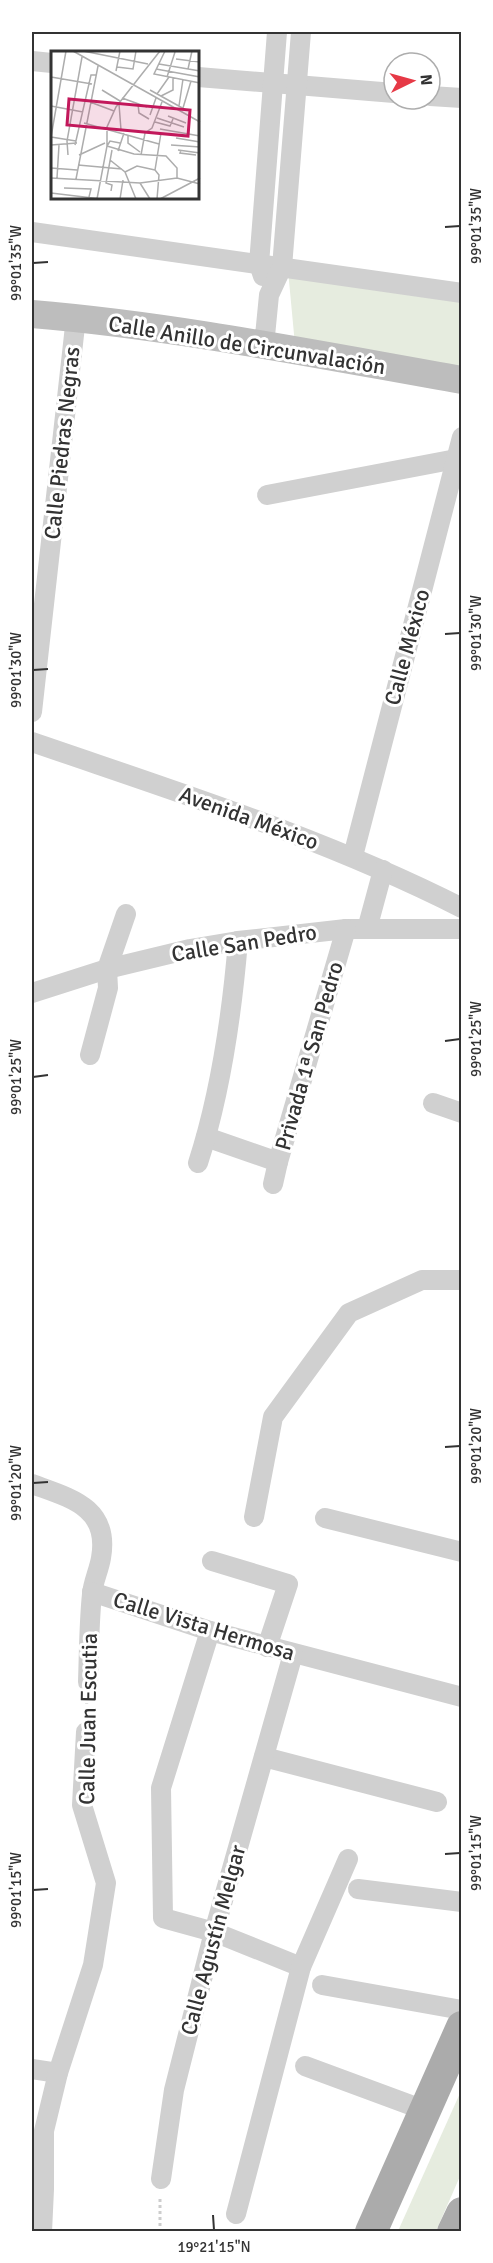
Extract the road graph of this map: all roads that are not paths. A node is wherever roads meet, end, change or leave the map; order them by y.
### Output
1 (277, 32) edge
2 (300, 32) edge
3 (32, 61) edge
4 (51, 63) edge
5 (200, 77) edge
6 (272, 84) junction
7 (296, 86) junction
8 (382, 92) edge
9 (442, 97) edge
10 (462, 98) edge
11 (32, 232) edge
12 (259, 264) junction
13 (282, 267) junction
14 (462, 293) edge
15 (269, 295) junction
16 (32, 314) edge
17 (76, 317) junction
18 (264, 346) junction
19 (462, 380) edge
20 (462, 437) edge
21 (456, 459) junction
22 (267, 495) dead end
23 (32, 712) edge
24 (32, 742) edge
25 (353, 856) junction
26 (383, 870) junction
27 (462, 908) edge
28 (126, 914) dead end
29 (346, 929) junction
30 (367, 929) junction
31 (462, 929) edge
32 (238, 941) junction
33 (107, 969) junction
34 (32, 993) edge
35 (90, 1055) dead end
36 (433, 1103) dead end
37 (462, 1113) edge
38 (206, 1137) junction
39 (278, 1162) junction
40 (198, 1163) dead end
41 (273, 1184) dead end
42 (462, 1280) edge
43 (32, 1484) edge
44 (254, 1516) dead end
45 (326, 1518) dead end
46 (462, 1552) edge
47 (212, 1561) dead end
48 (92, 1592) junction
49 (210, 1631) junction
50 (267, 1647) junction
51 (293, 1654) junction
52 (88, 1682) road end
53 (462, 1697) edge
54 (86, 1732) road end
55 (264, 1757) junction
56 (437, 1803) dead end
57 (348, 1859) dead end
58 (358, 1889) dead end
59 (462, 1902) edge
60 (214, 1932) junction
61 (301, 1967) junction
62 (322, 1985) dead end
63 (462, 2010) edge
64 (462, 2027) edge
65 (305, 2066) dead end
66 (32, 2069) edge
67 (58, 2073) junction
68 (424, 2110) junction
69 (160, 2179) road end
70 (462, 2213) edge
71 (236, 2214) dead end
72 (42, 2232) edge
73 (371, 2232) edge
74 (453, 2232) edge

1 - 6 street
2 - 7 street
3 - 4 street
5 - 6 street
6 - 7 street
6 - 12 street
7 - 8 street
7 - 13 street
9 - 10 street
11 - 12 street
12 - 13 street
12 - 15 street
13 - 14 street
13 - 15 street
15 - 18 street
16 - 17 street, Calle Anillo de Circunvalación
17 - 18 street, Calle Anillo de Circunvalación
17 - 23 street, Calle Piedras Negras
18 - 19 street, Calle Anillo de Circunvalación
20 - 21 street, Calle México
21 - 22 street
21 - 25 street, Calle México
24 - 25 street, Avenida México
25 - 26 street, Avenida México
26 - 27 street, Avenida México
26 - 30 street
28 - 33 street
29 - 30 street, Calle San Pedro
29 - 32 street, Calle San Pedro
29 - 39 street, Privada 1ª San Pedro
30 - 31 street, Calle San Pedro
32 - 33 street, Calle San Pedro
32 - 38 street
33 - 34 street, Calle San Pedro
33 - 35 street
36 - 37 street
38 - 39 street
38 - 40 street
39 - 41 street, Privada 1ª San Pedro
42 - 44 street
43 - 48 street, Calle Vista Hermosa
45 - 46 street
47 - 50 street
48 - 49 street, Calle Vista Hermosa
48 - 52 street, Calle Juan Escutia
49 - 50 street, Calle Vista Hermosa
49 - 60 street
50 - 51 street, Calle Vista Hermosa
51 - 53 street, Calle Vista Hermosa
51 - 55 street, Calle Agustín Melgar
54 - 67 street, Calle Juan Escutia
55 - 56 street
55 - 60 street, Calle Agustín Melgar
57 - 61 street
58 - 59 street
60 - 61 street
60 - 69 street, Calle Agustín Melgar
61 - 71 street
62 - 63 street
64 - 68 main road
65 - 68 street
66 - 67 street
67 - 72 street, Calle Juan Escutia
68 - 73 main road
70 - 74 main road

